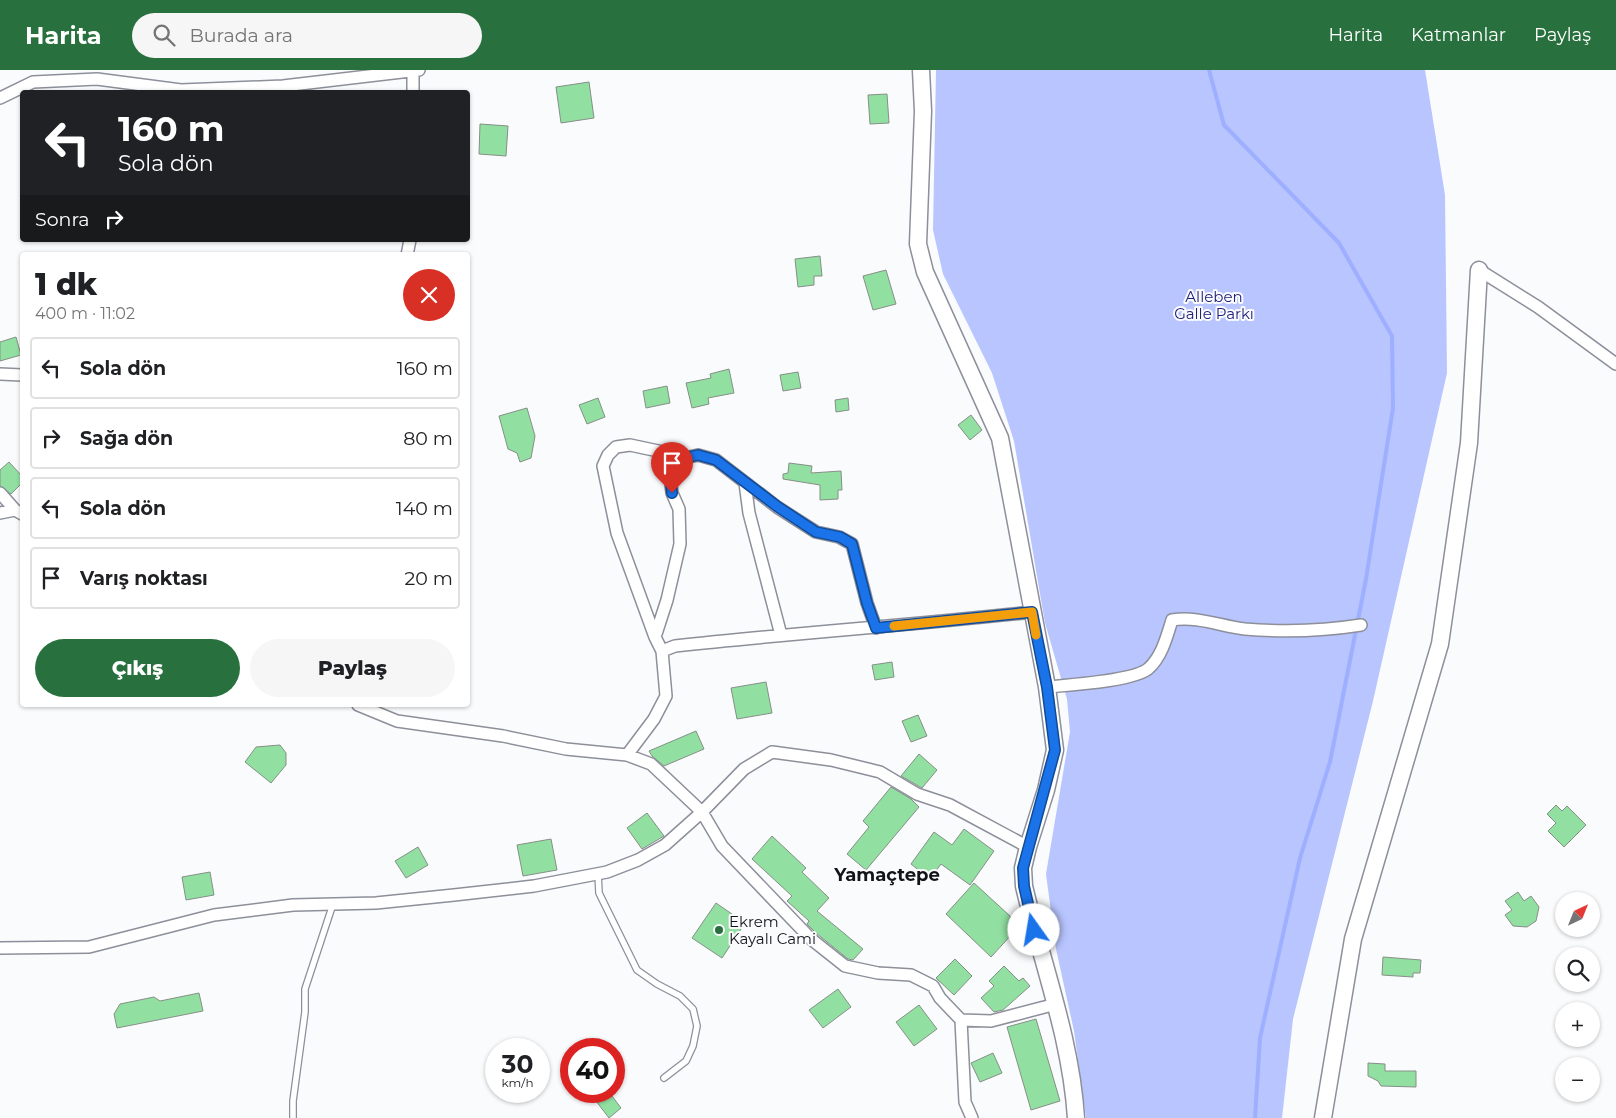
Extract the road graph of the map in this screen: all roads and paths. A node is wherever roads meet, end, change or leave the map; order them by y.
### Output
1 (921, 70) edge
2 (416, 71) edge
3 (0, 84) edge
4 (413, 90) edge
5 (1, 97) edge
6 (1479, 270) joint
7 (1616, 364) edge
8 (0, 374) edge
9 (20, 375) edge
10 (680, 459) junction
11 (746, 483) junction
12 (0, 493) edge
13 (19, 512) edge
14 (0, 513) edge
15 (1032, 612) junction
16 (1361, 625) dead end
17 (876, 628) junction
18 (781, 635) junction
19 (655, 637) junction
20 (662, 651) junction
21 (1047, 687) junction
22 (363, 707) edge
23 (627, 755) junction
24 (702, 812) junction
25 (1028, 847) junction
26 (598, 874) junction
27 (332, 904) junction
28 (0, 948) edge
29 (1056, 1004) junction
30 (961, 1020) junction
31 (664, 1078) dead end
32 (293, 1118) edge
33 (972, 1118) edge
34 (1076, 1118) edge
35 (1323, 1118) edge

1 - 15 street
2 - 4 street
2 - 5 street
3 - 5 street
6 - 7 street
6 - 35 street
8 - 9 street
10 - 11 street
10 - 19 street
10 - 19 street
11 - 17 street
11 - 18 street
12 - 13 street
13 - 14 street
15 - 17 street
15 - 21 street
16 - 21 street
17 - 18 street
18 - 20 street
19 - 20 street
20 - 23 street
21 - 25 street
22 - 23 street
23 - 24 street
24 - 25 street
24 - 26 street
24 - 30 street
25 - 29 street
26 - 27 street
26 - 31 lane
27 - 28 street
27 - 32 lane
29 - 30 street
29 - 34 street
30 - 33 street

